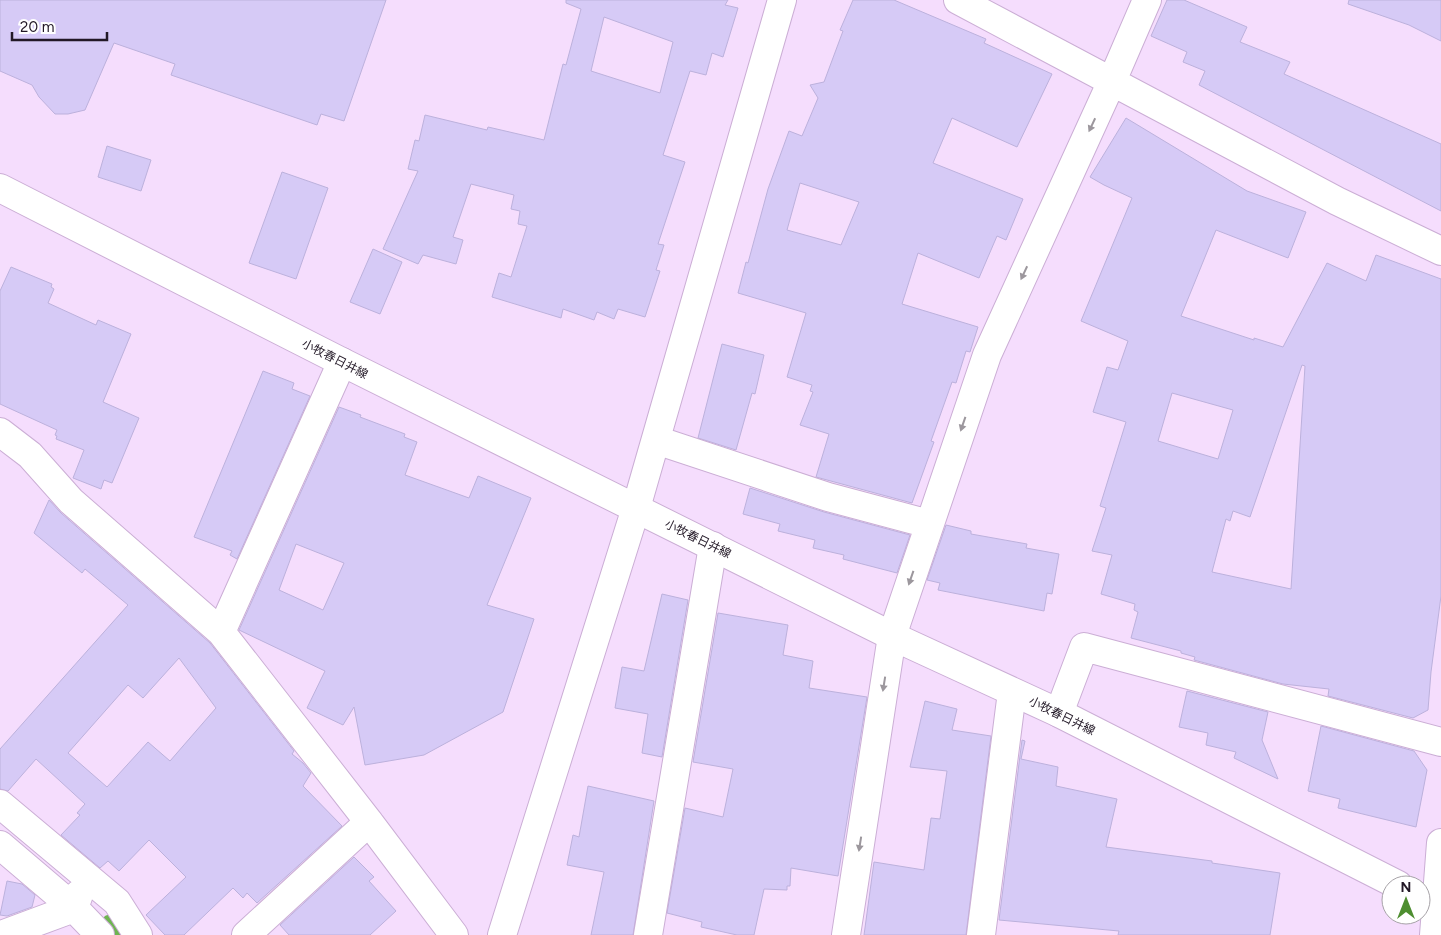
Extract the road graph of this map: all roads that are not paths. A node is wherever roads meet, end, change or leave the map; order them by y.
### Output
1 (782, 0) edge
2 (958, 0) edge
3 (1147, 0) edge
4 (1112, 81) junction
5 (0, 188) edge
6 (1441, 251) edge
7 (342, 362) junction
8 (0, 432) edge
9 (656, 440) junction
10 (636, 508) junction
11 (929, 524) junction
12 (713, 546) junction
13 (221, 632) junction
14 (892, 636) junction
15 (1012, 692) junction
16 (1059, 713) junction
17 (1441, 742) edge
18 (0, 804) edge
19 (369, 822) junction
20 (1441, 843) edge
21 (0, 846) edge
22 (85, 876) junction
23 (1381, 876) edge
24 (1433, 902) edge
25 (74, 908) junction
26 (1, 935) edge
27 (100, 935) edge
28 (138, 935) edge
29 (246, 935) edge
30 (454, 935) edge
31 (502, 935) edge
32 (648, 935) edge
33 (846, 935) edge
34 (981, 935) edge
35 (1434, 935) edge

1 - 9 street
2 - 4 street
3 - 4 street
4 - 6 street
4 -> 11 street
5 - 7 street, 小牧春日井線
7 - 10 street, 小牧春日井線
7 - 13 street
8 - 13 street
9 - 10 street
9 - 11 street
10 - 12 street, 小牧春日井線
10 - 31 street
11 -> 14 street
12 - 14 street, 小牧春日井線
12 - 32 street
13 - 19 street
14 - 15 street, 小牧春日井線
14 -> 33 street
15 - 16 street, 小牧春日井線
15 - 34 street
16 - 17 street
16 - 23 street, 小牧春日井線
18 - 22 street
19 - 29 street
19 - 30 street
20 - 24 street
21 - 25 street
22 - 25 street
22 - 28 street
24 - 35 street
25 - 26 street
25 - 27 street

